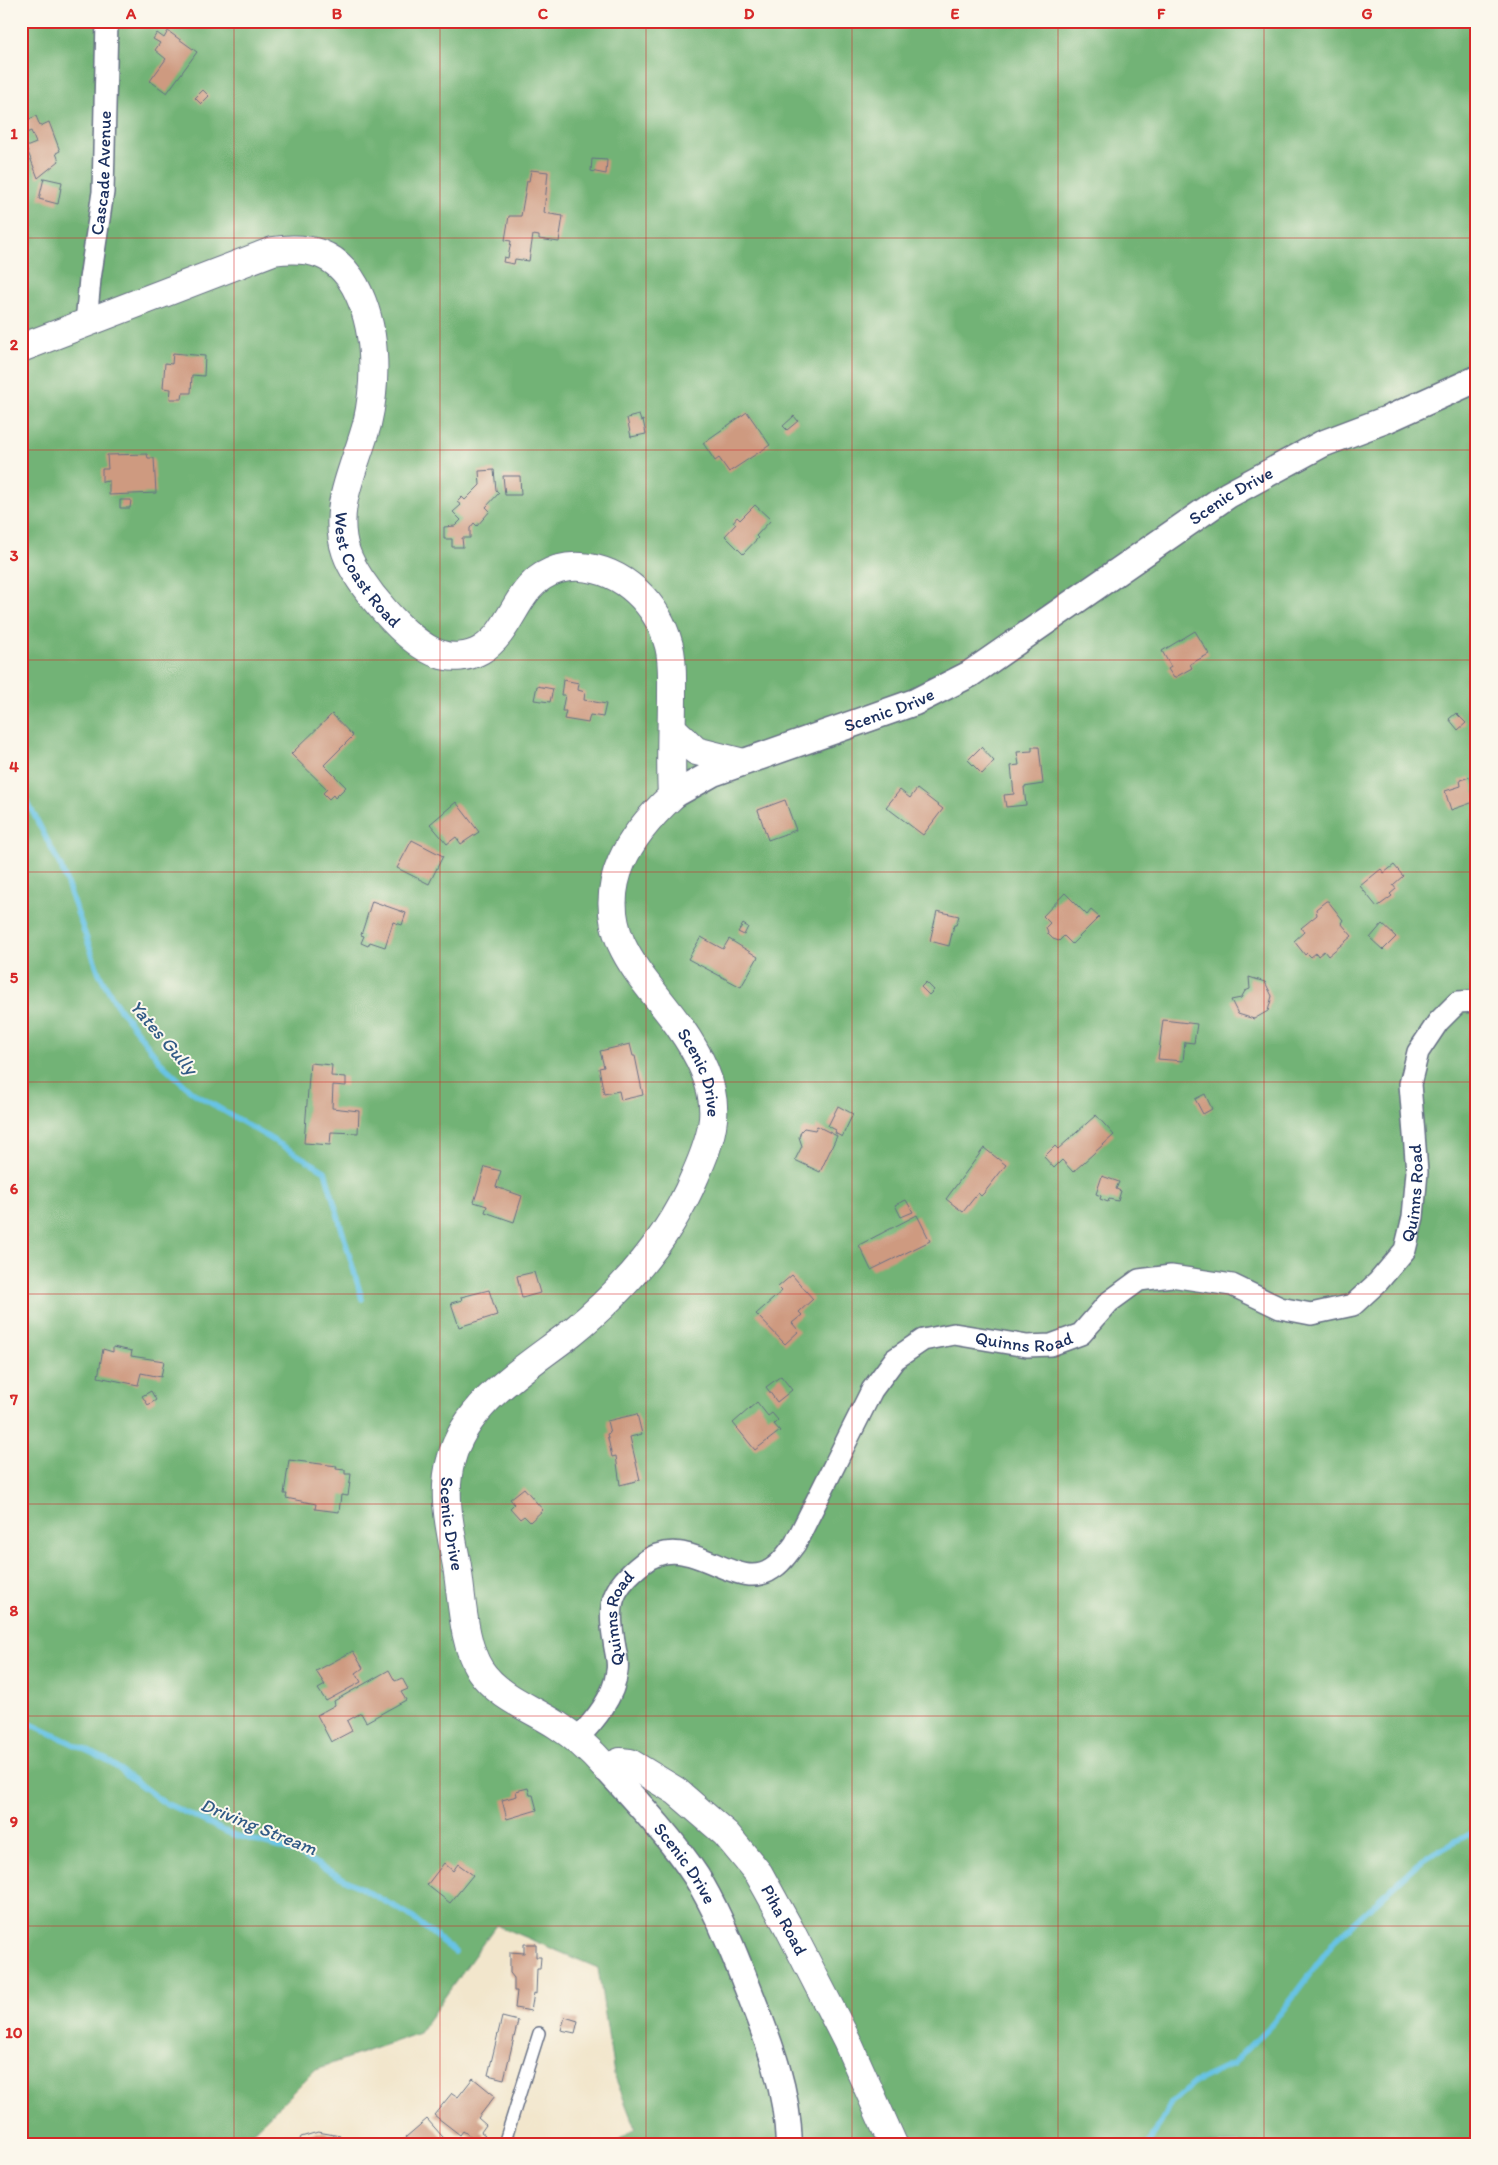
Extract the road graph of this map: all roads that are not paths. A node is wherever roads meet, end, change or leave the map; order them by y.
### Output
1 (107, 21) edge
2 (86, 323) junction
3 (21, 348) edge
4 (1477, 379) edge
5 (672, 728) junction
6 (740, 762) junction
7 (672, 796) junction
8 (1477, 1001) edge
9 (577, 1739) junction
10 (606, 1768) junction
11 (538, 2032) dead end
12 (504, 2144) edge
13 (789, 2144) edge
14 (893, 2144) edge

1 - 2 street, Cascade Avenue
2 - 3 main road, West Coast Road
2 - 5 main road, West Coast Road
4 - 6 street, Scenic Drive
5 - 6 main road
5 - 7 main road, West Coast Road
6 - 7 street, Scenic Drive
7 - 9 main road, Scenic Drive
8 - 9 street, Quinns Road
9 - 10 main road, Scenic Drive
10 - 13 street, Scenic Drive
10 - 14 main road, Piha Road
11 - 12 lane

